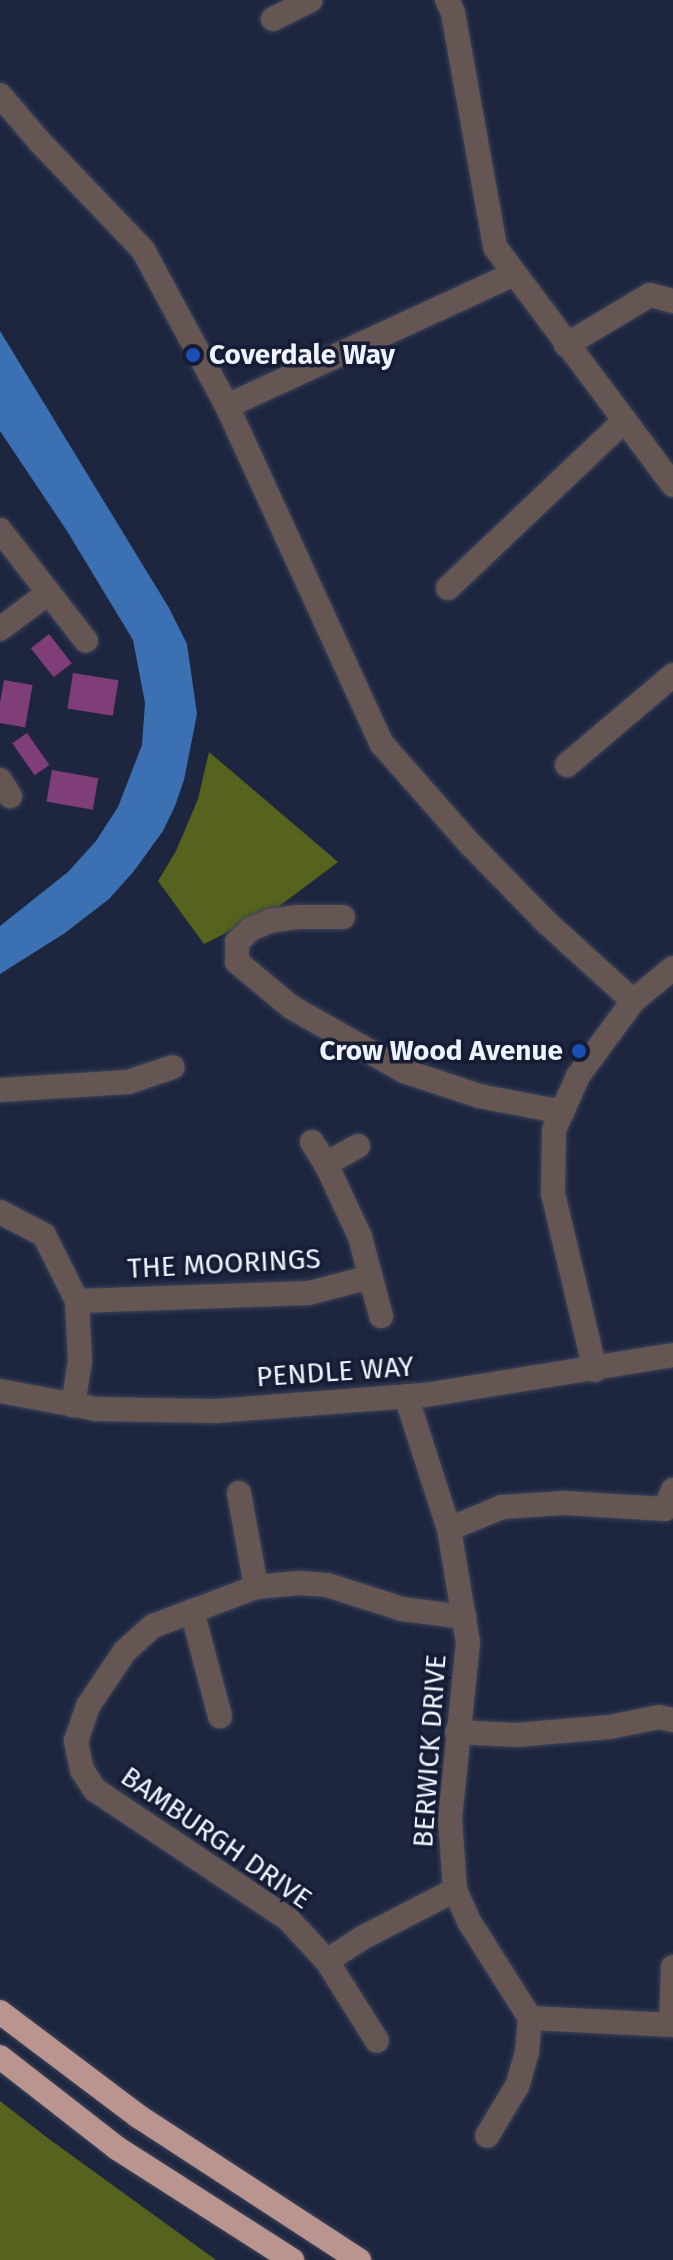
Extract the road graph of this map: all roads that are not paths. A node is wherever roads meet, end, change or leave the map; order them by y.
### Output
1 (311, 0) edge
2 (447, 0) edge
3 (273, 19) dead end
4 (0, 95) edge
5 (512, 275) junction
6 (661, 298) edge
7 (566, 345) junction
8 (227, 406) junction
9 (623, 422) junction
10 (673, 485) edge
11 (0, 530) edge
12 (448, 588) dead end
13 (47, 594) junction
14 (0, 629) edge
15 (86, 641) dead end
16 (673, 675) edge
17 (567, 765) dead end
18 (343, 917) dead end
19 (673, 968) edge
20 (633, 1001) junction
21 (173, 1067) dead end
22 (0, 1090) edge
23 (562, 1112) junction
24 (312, 1142) dead end
25 (358, 1146) dead end
26 (326, 1164) junction
27 (0, 1212) edge
28 (371, 1277) junction
29 (77, 1301) junction
30 (381, 1316) dead end
31 (673, 1355) edge
32 (595, 1370) junction
33 (0, 1391) edge
34 (406, 1396) junction
35 (73, 1405) junction
36 (673, 1490) edge
37 (239, 1493) dead end
38 (449, 1529) junction
39 (256, 1587) junction
40 (192, 1611) junction
41 (464, 1617) junction
42 (220, 1716) dead end
43 (673, 1720) edge
44 (457, 1732) junction
45 (455, 1890) junction
46 (327, 1961) junction
47 (673, 1967) edge
48 (0, 2012) edge
49 (530, 2018) junction
50 (672, 2025) edge
51 (377, 2041) dead end
52 (0, 2057) edge
53 (487, 2136) dead end
54 (292, 2260) edge
55 (359, 2260) edge

1 - 3 street
2 - 5 street
4 - 8 street
5 - 7 street
5 - 8 street
6 - 7 street
7 - 9 street
8 - 20 street
9 - 10 street
9 - 12 street
11 - 13 street
13 - 14 street
13 - 15 street
16 - 17 street
18 - 23 street
19 - 20 street
20 - 23 street
21 - 22 street
23 - 32 street
24 - 26 street, THE MOORINGS
25 - 26 street
26 - 28 street, THE MOORINGS
27 - 29 street
28 - 29 street, THE MOORINGS
28 - 30 street, THE MOORINGS
29 - 35 street
31 - 32 street, PENDLE WAY
32 - 34 street, PENDLE WAY
33 - 35 street, PENDLE WAY
34 - 35 street, PENDLE WAY
34 - 38 street, BERWICK DRIVE
36 - 38 street
37 - 39 street
38 - 41 street, BERWICK DRIVE
39 - 40 street, BAMBURGH DRIVE
39 - 41 street, BAMBURGH DRIVE
40 - 42 street
40 - 46 street, BAMBURGH DRIVE
41 - 44 street, BERWICK DRIVE
43 - 44 street
44 - 45 street, BERWICK DRIVE
45 - 46 street
45 - 49 street, BERWICK DRIVE
46 - 51 street, BAMBURGH DRIVE
47 - 50 street
48 - 55 highway
49 - 50 street
49 - 53 street
52 - 54 highway

